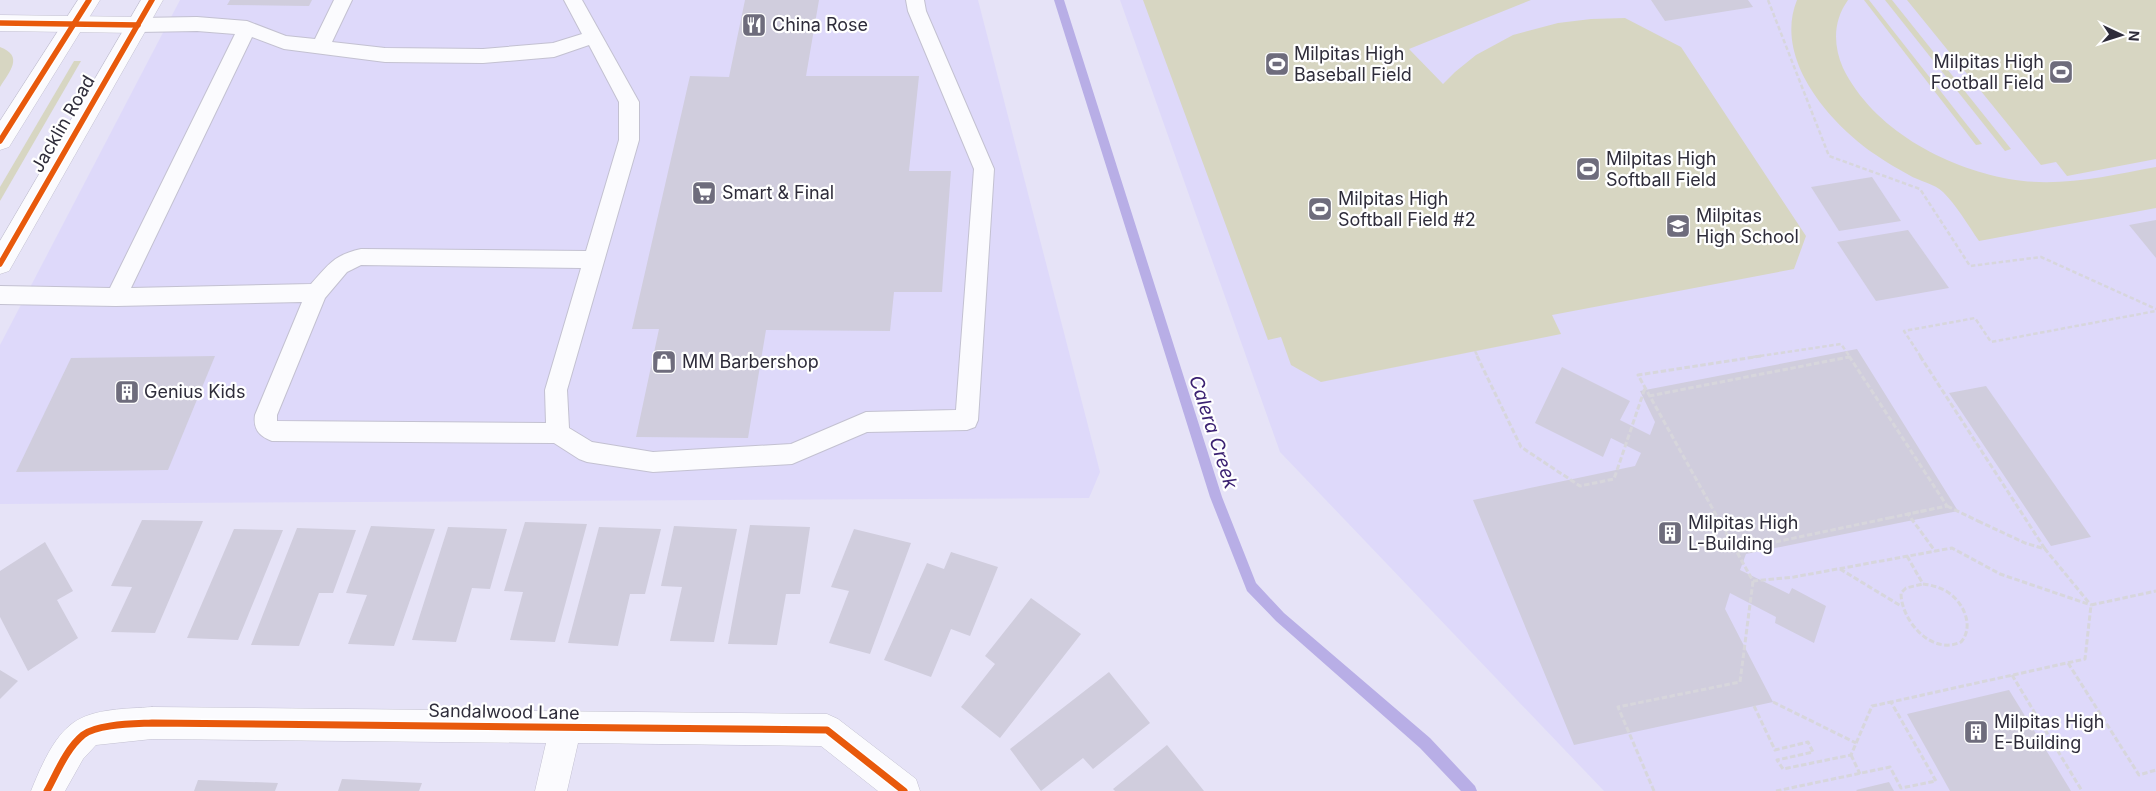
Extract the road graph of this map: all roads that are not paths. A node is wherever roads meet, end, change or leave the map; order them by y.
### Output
1 (89, 0) edge
2 (152, 0) edge
3 (343, 0) edge
4 (573, 0) edge
5 (915, 0) edge
6 (0, 23) edge
7 (73, 25) junction
8 (138, 25) junction
9 (247, 28) junction
10 (594, 38) junction
11 (321, 46) junction
12 (0, 142) edge
13 (594, 260) junction
14 (0, 264) edge
15 (316, 293) junction
16 (0, 295) edge
17 (116, 297) junction
18 (558, 433) junction
19 (565, 728) junction
20 (46, 791) edge
21 (551, 791) edge
22 (904, 791) edge

1 - 7 street
2 - 8 street, Jacklin Road
3 - 11 lane
4 - 10 lane
5 - 18 lane
6 - 7 street
7 - 8 street
7 - 12 street
8 - 9 lane
8 - 14 street, Jacklin Road
9 - 11 lane
9 - 17 lane
10 - 11 lane
10 - 13 lane
13 - 15 lane
13 - 18 lane
15 - 17 lane
15 - 18 lane
16 - 17 lane
19 - 20 street, Sandalwood Lane
19 - 21 street
19 - 22 street, Sandalwood Lane

